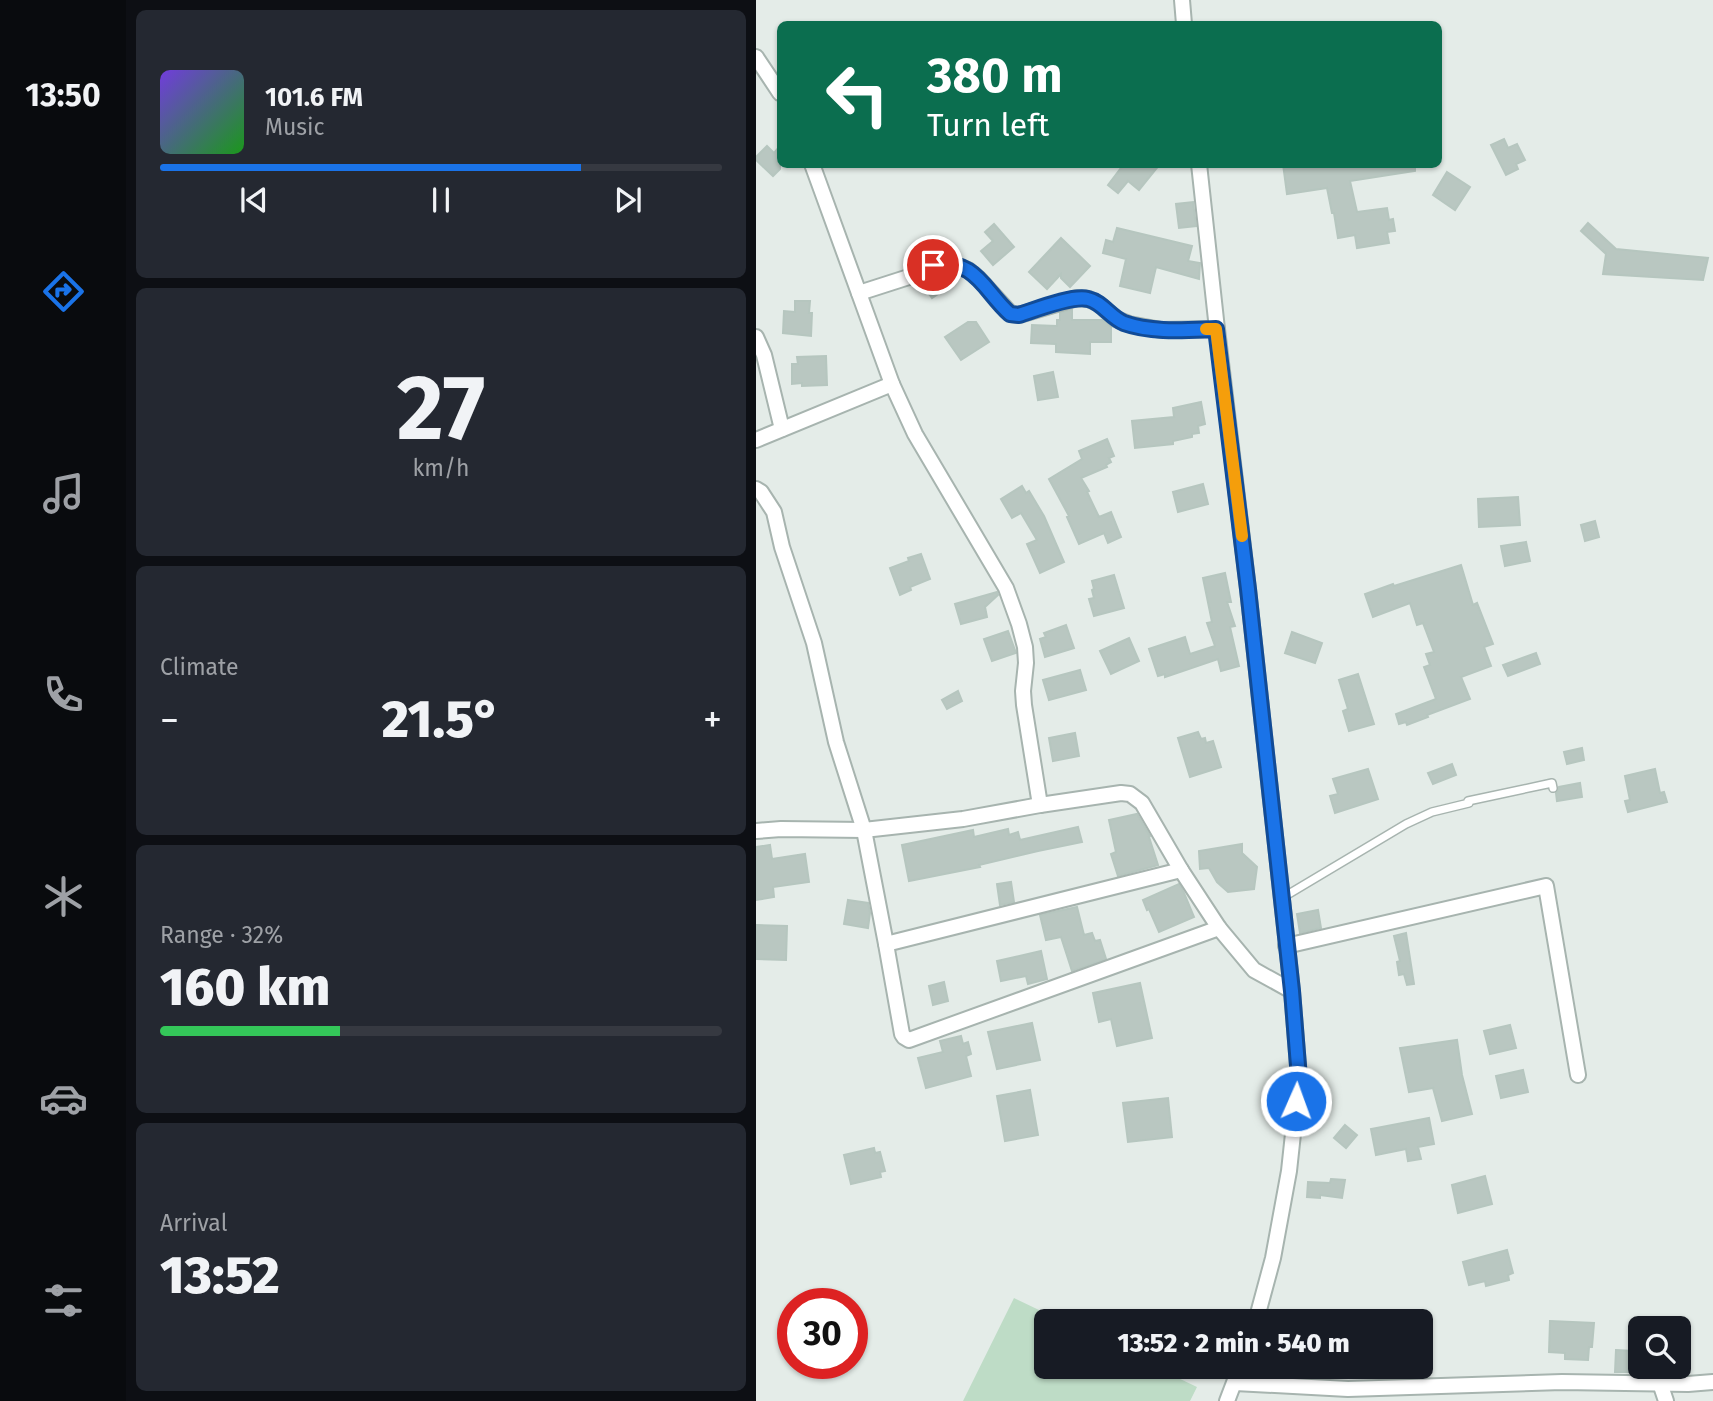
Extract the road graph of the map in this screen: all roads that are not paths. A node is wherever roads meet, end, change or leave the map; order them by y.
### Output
1 (1182, 0) edge
2 (1184, 21) edge
3 (756, 57) edge
4 (777, 88) edge
5 (813, 168) edge
6 (1199, 168) edge
7 (859, 293) junction
8 (1216, 329) junction
9 (756, 337) edge
10 (892, 384) junction
11 (782, 429) junction
12 (756, 440) edge
13 (756, 489) edge
14 (1553, 788) dead end
15 (1040, 805) junction
16 (756, 831) edge
17 (864, 831) junction
18 (1181, 870) junction
19 (1281, 898) junction
20 (1219, 928) junction
21 (886, 944) junction
22 (1286, 946) junction
23 (1292, 991) junction
24 (1578, 1075) dead end
25 (1259, 1309) edge
26 (1236, 1379) edge
27 (1713, 1382) edge
28 (1235, 1383) junction
29 (1660, 1383) junction
30 (1227, 1401) edge
31 (1666, 1401) edge

1 - 2 street
3 - 4 street
5 - 7 street
6 - 8 street
7 - 8 street
7 - 10 street
8 - 19 street
9 - 11 street
10 - 11 street
10 - 15 street
11 - 12 street
13 - 17 street
14 - 19 lane
15 - 17 street
15 - 18 street
16 - 17 street
17 - 21 street
18 - 20 street
18 - 21 street
19 - 22 street
20 - 21 street
20 - 23 street
22 - 23 street
22 - 24 street
23 - 25 street
26 - 28 street
27 - 29 street
28 - 29 street
28 - 30 street
29 - 31 street

